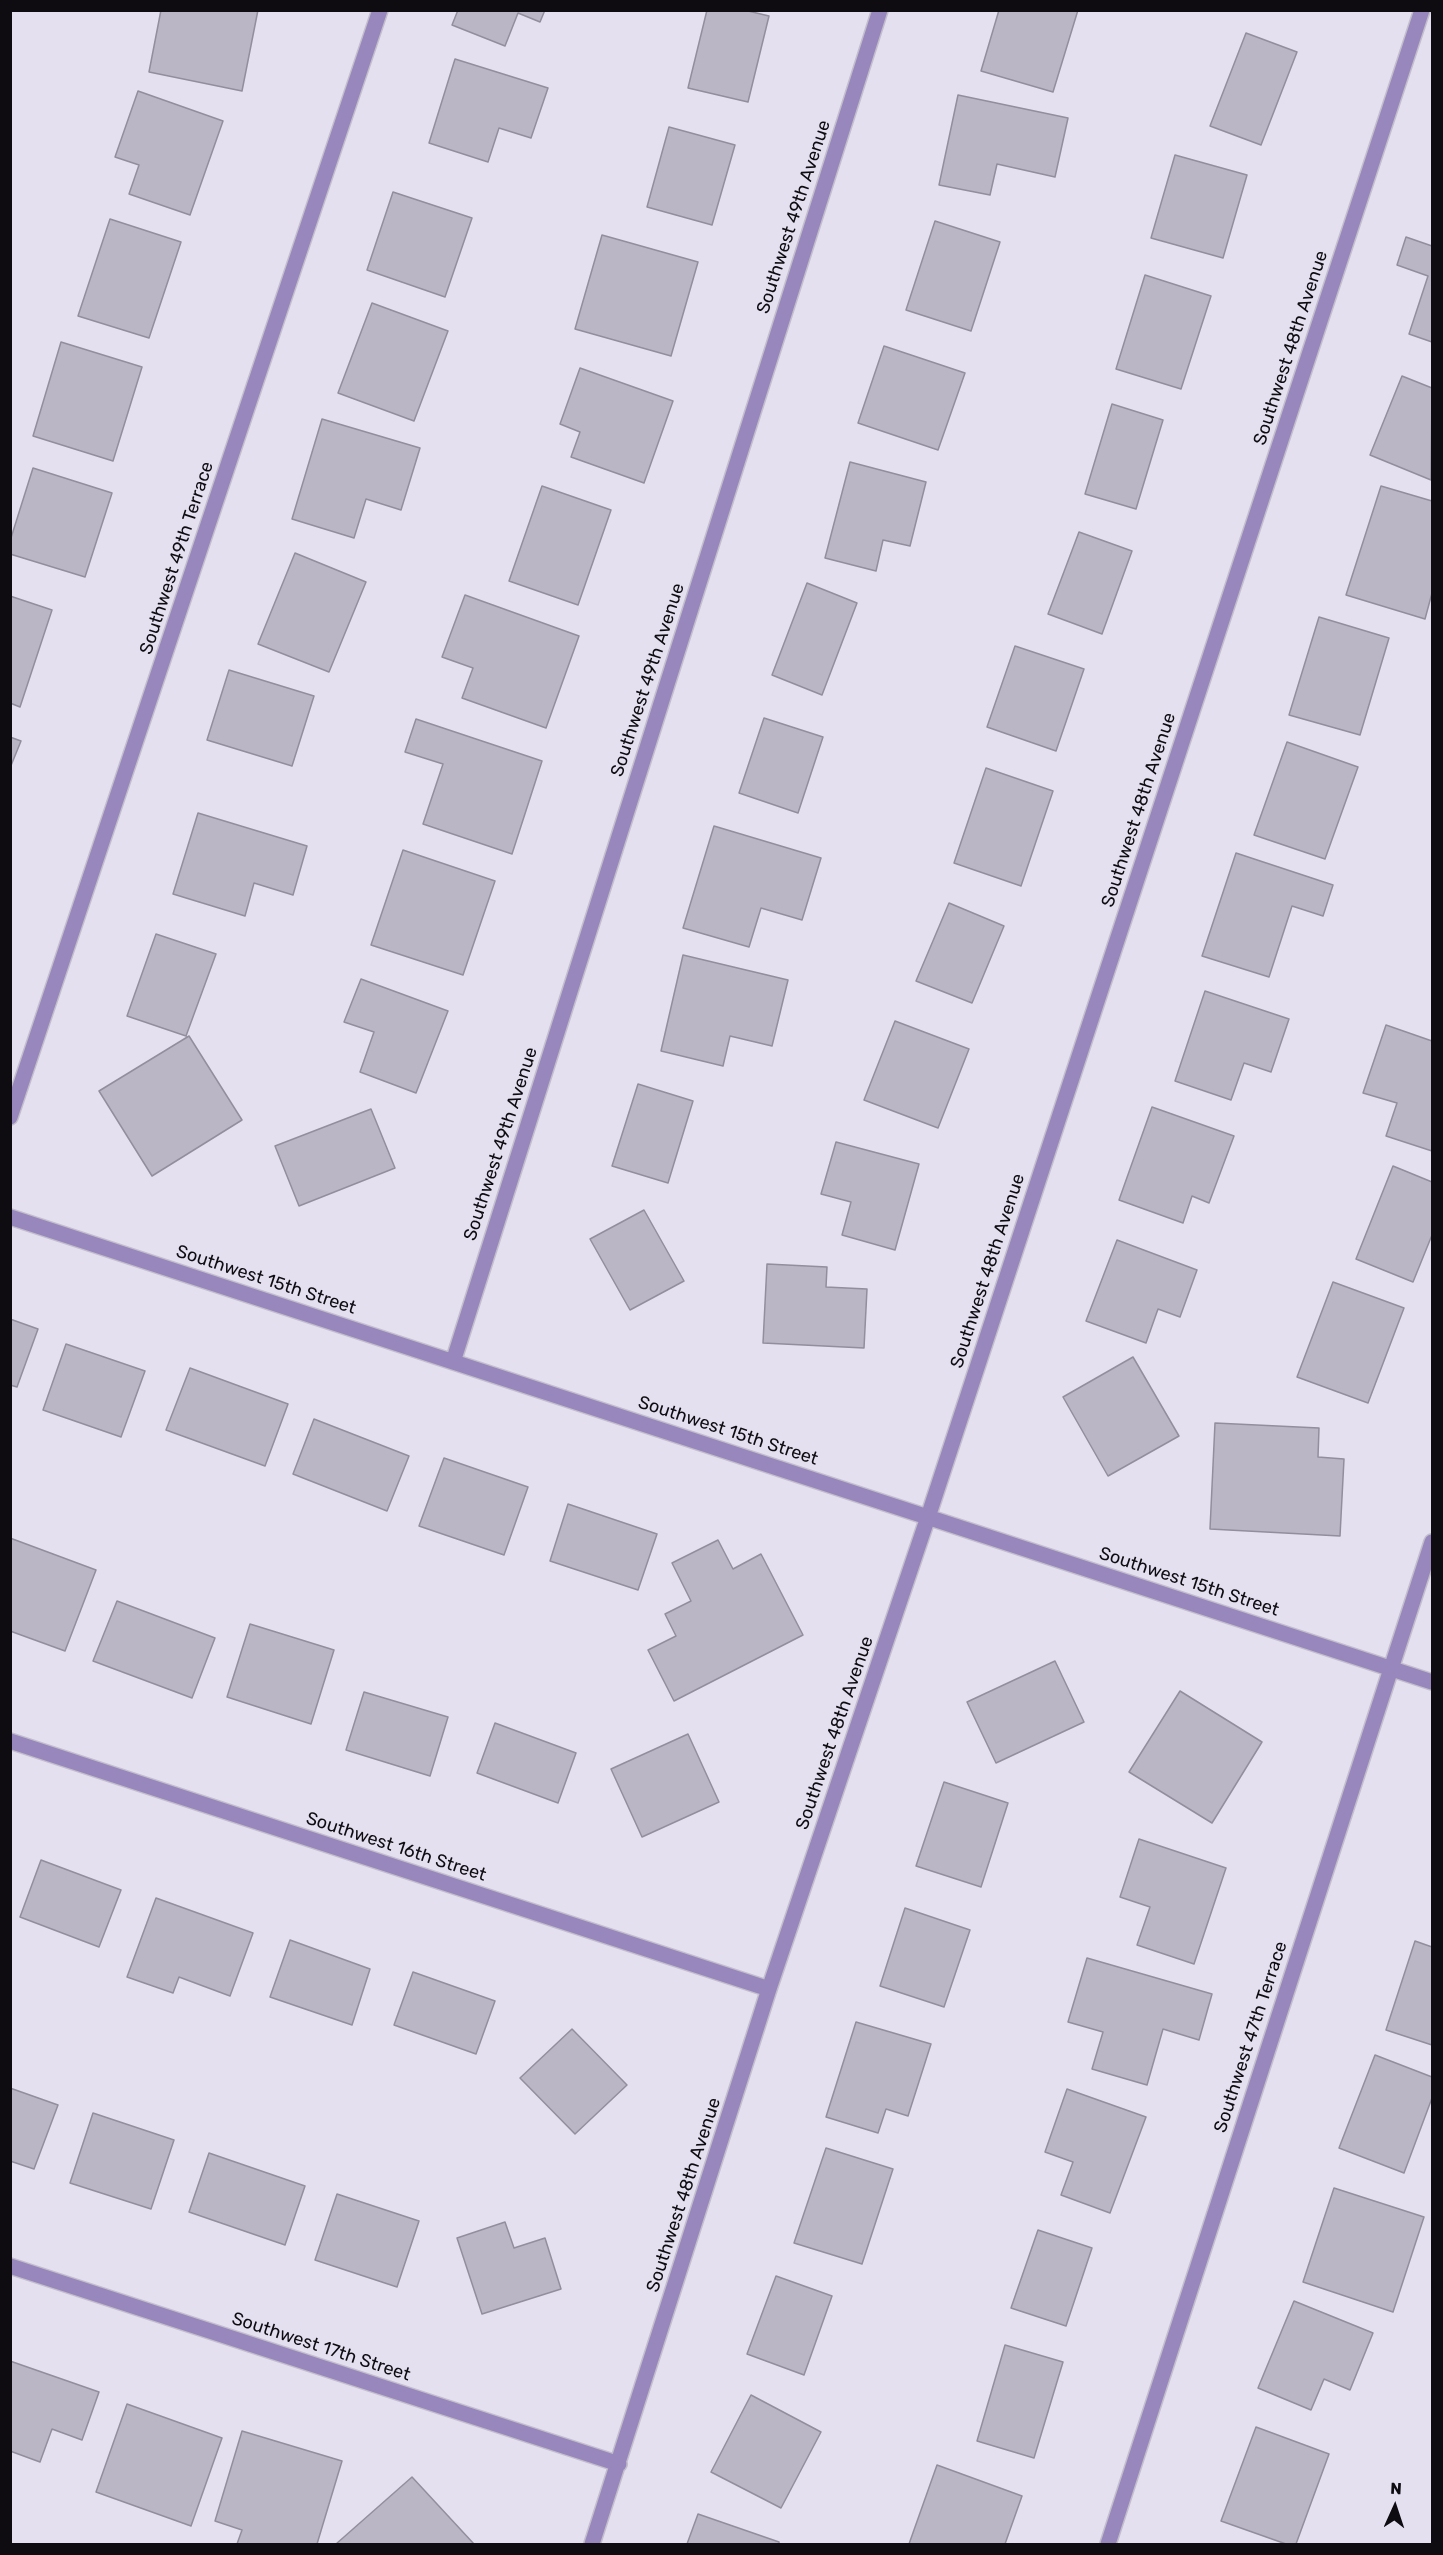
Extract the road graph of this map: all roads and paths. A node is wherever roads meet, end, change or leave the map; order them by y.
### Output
1 (381, 10) edge
2 (880, 10) edge
3 (1422, 10) edge
4 (10, 1117) edge
5 (10, 1217) edge
6 (453, 1362) junction
7 (928, 1517) junction
8 (1432, 1542) edge
9 (1391, 1668) junction
10 (1432, 1682) edge
11 (10, 1741) edge
12 (769, 1989) junction
13 (10, 2266) edge
14 (619, 2464) junction
15 (592, 2544) edge
16 (1108, 2544) edge

1 - 4 street, Southwest 49th Terrace
2 - 6 street, Southwest 49th Avenue
3 - 7 street, Southwest 48th Avenue
5 - 6 street, Southwest 15th Street
6 - 7 street, Southwest 15th Street
7 - 9 street, Southwest 15th Street
7 - 12 street, Southwest 48th Avenue
8 - 9 street, Southwest 47th Terrace
9 - 10 street, Southwest 15th Street
9 - 16 street, Southwest 47th Terrace
11 - 12 street, Southwest 16th Street
12 - 14 street, Southwest 48th Avenue
13 - 14 street, Southwest 17th Street
14 - 15 street, Southwest 48th Avenue

